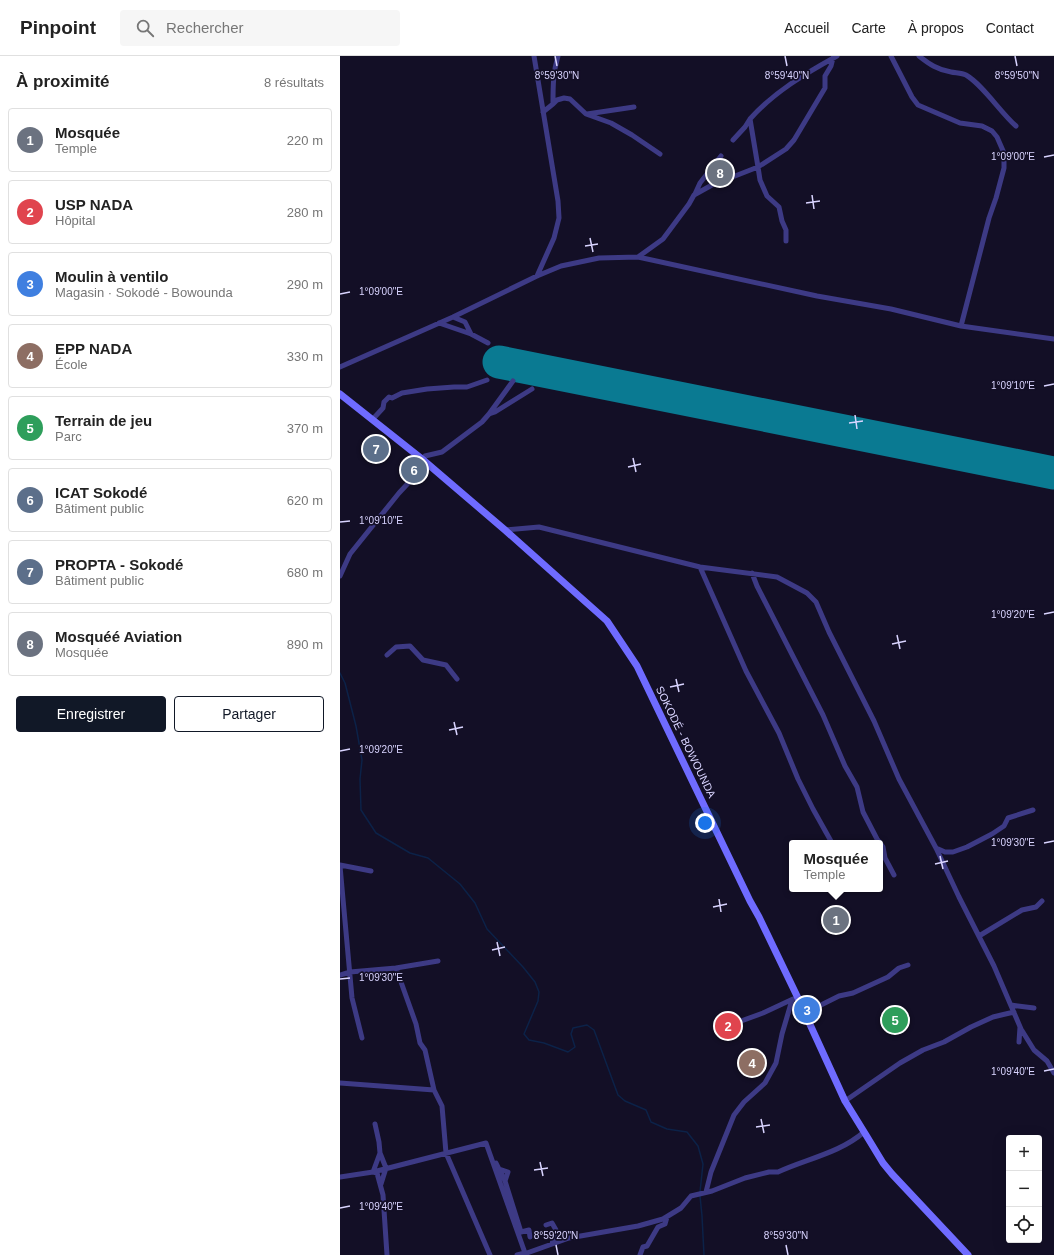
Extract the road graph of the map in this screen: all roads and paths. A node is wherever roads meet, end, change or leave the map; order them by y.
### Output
1 (534, 56) edge
2 (558, 56) edge
3 (891, 56) edge
4 (919, 56) edge
5 (835, 57) edge
6 (553, 104) junction
7 (634, 107) dead end
8 (544, 112) junction
9 (586, 114) junction
10 (750, 119) junction
11 (1016, 126) dead end
12 (733, 140) dead end
13 (660, 154) dead end
14 (721, 156) dead end
15 (758, 167) junction
16 (694, 195) junction
17 (786, 241) dead end
18 (638, 257) junction
19 (537, 276) junction
20 (453, 317) junction
21 (439, 323) junction
22 (961, 326) junction
23 (471, 334) junction
24 (1054, 339) edge
25 (488, 343) dead end
26 (340, 367) edge
27 (487, 380) dead end
28 (513, 381) dead end
29 (532, 389) dead end
30 (340, 394) edge
31 (489, 414) junction
32 (372, 420) junction
33 (424, 461) junction
34 (506, 530) junction
35 (700, 567) junction
36 (752, 573) junction
37 (340, 576) edge
38 (387, 655) dead end
39 (457, 679) dead end
40 (1033, 810) dead end
41 (830, 840) edge
42 (878, 840) edge
43 (883, 846) edge
44 (936, 848) junction
45 (340, 865) edge
46 (371, 871) dead end
47 (894, 875) dead end
48 (1042, 902) dead end
49 (979, 936) junction
50 (438, 961) dead end
51 (908, 965) dead end
52 (396, 968) junction
53 (350, 972) junction
54 (340, 975) edge
55 (794, 998) junction
56 (1011, 1006) junction
57 (1034, 1008) dead end
58 (805, 1014) junction
59 (1015, 1014) junction
60 (1007, 1015) dead end
61 (733, 1024) dead end
62 (1020, 1026) junction
63 (362, 1038) dead end
64 (1019, 1042) dead end
65 (1052, 1071) edge
66 (340, 1083) edge
67 (434, 1090) junction
68 (845, 1101) junction
69 (376, 1124) dead end
70 (864, 1132) junction
71 (380, 1153) junction
72 (446, 1153) junction
73 (491, 1156) junction
74 (386, 1168) junction
75 (373, 1172) junction
76 (340, 1177) edge
77 (381, 1185) junction
78 (706, 1192) junction
79 (668, 1217) junction
80 (546, 1225) dead end
81 (530, 1236) dead end
82 (552, 1244) junction
83 (524, 1254) edge
84 (387, 1255) edge
85 (490, 1255) edge
86 (517, 1255) edge
87 (640, 1255) edge
88 (968, 1255) edge

1 - 8 street
2 - 6 street
3 - 22 street
4 - 11 street
5 - 10 street
5 - 15 street
6 - 8 street
6 - 9 street
7 - 9 street
8 - 19 street
9 - 13 street
10 - 12 street
10 - 15 street
14 - 16 street
15 - 16 street
15 - 17 street
16 - 18 street
18 - 19 street
18 - 22 street
19 - 20 street
20 - 21 street
20 - 23 street
21 - 23 street
21 - 26 street
22 - 24 street
23 - 25 street
27 - 32 street
28 - 31 street
29 - 31 street
30 - 32 main road, SOKODÉ - BOWOUNDA
31 - 33 street
32 - 33 main road, SOKODÉ - BOWOUNDA
33 - 34 main road, SOKODÉ - BOWOUNDA
33 - 37 street
34 - 35 street
34 - 55 main road, SOKODÉ - BOWOUNDA
35 - 36 street
35 - 41 street
36 - 42 street
36 - 44 street
38 - 39 street
40 - 44 street
43 - 47 street
44 - 49 street
45 - 46 street
45 - 53 street
48 - 49 street
49 - 56 street
50 - 52 street
51 - 58 street
52 - 53 street
52 - 67 street
53 - 54 street
53 - 63 street
55 - 58 main road, SOKODÉ - BOWOUNDA
55 - 61 street
55 - 78 street
56 - 57 street
56 - 59 street
58 - 68 main road, SOKODÉ - BOWOUNDA
59 - 60 street
59 - 62 street
59 - 68 street
62 - 64 street
62 - 65 street
66 - 67 street
67 - 72 street
68 - 70 main road, SOKODÉ - BOWOUNDA
69 - 71 street
70 - 78 street
70 - 88 main road, SOKODÉ - BOWOUNDA
71 - 74 street
71 - 75 street
72 - 73 street
72 - 74 street
72 - 85 street
73 - 81 street
73 - 83 street
74 - 75 street
74 - 77 street
75 - 76 street
75 - 77 street
77 - 84 street
78 - 79 street
79 - 82 street
79 - 87 street
80 - 82 street
82 - 83 street
83 - 86 street

